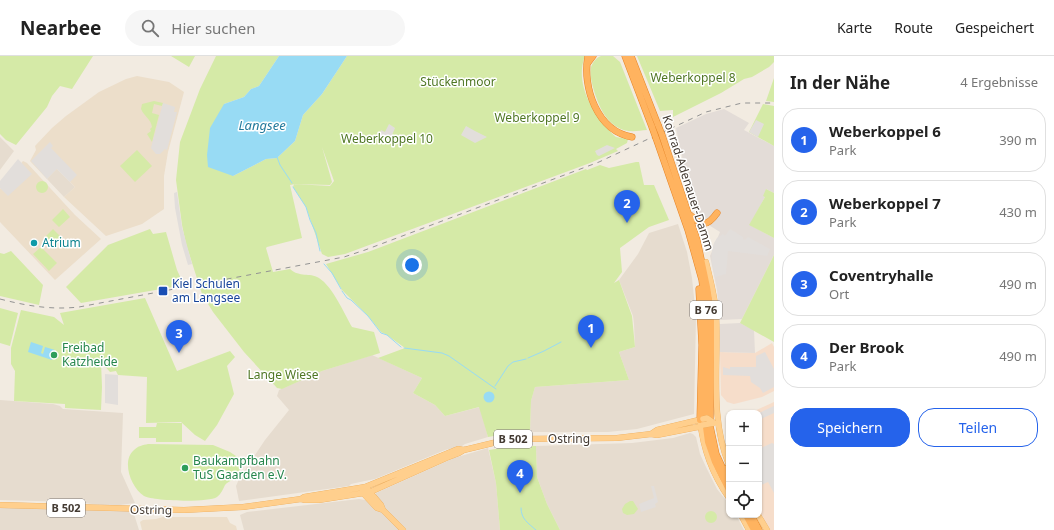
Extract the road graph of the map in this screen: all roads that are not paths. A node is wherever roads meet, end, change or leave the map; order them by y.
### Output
1 (588, 56) edge
2 (593, 56) edge
3 (621, 56) edge
4 (625, 56) edge
5 (631, 56) edge
6 (587, 64) junction
7 (632, 71) junction
8 (655, 126) junction
9 (632, 137) dead end
10 (717, 213) dead end
11 (689, 214) junction
12 (688, 230) junction
13 (697, 240) junction
14 (706, 262) joint
15 (708, 392) junction
16 (703, 422) junction
17 (716, 424) junction
18 (464, 450) junction
19 (726, 459) edge
20 (726, 462) edge
21 (726, 476) edge
22 (726, 484) edge
23 (362, 488) junction
24 (370, 492) junction
25 (363, 494) junction
26 (726, 494) edge
27 (301, 499) junction
28 (0, 505) edge
29 (384, 510) junction
30 (745, 518) edge
31 (753, 518) edge
32 (760, 518) edge
33 (403, 530) edge
34 (751, 530) edge
35 (759, 530) edge
36 (767, 530) edge

1 - 6 highway
2 - 6 highway
3 - 7 highway, B 76
4 - 7 highway, Konrad-Adenauer-Damm / B 76
5 - 8 highway, Konrad-Adenauer-Damm / B 76
6 - 9 highway
7 - 8 highway, Konrad-Adenauer-Damm / B 76
8 - 11 highway, Konrad-Adenauer-Damm / B 76, bridge
8 - 12 highway, Konrad-Adenauer-Damm / B 76, bridge
10 - 11 highway
11 - 13 highway, Konrad-Adenauer-Damm / B 76
12 - 15 highway, Konrad-Adenauer-Damm / B 76
12 - 16 highway, B 76
13 - 14 highway, B 76
13 - 15 highway, Konrad-Adenauer-Damm / B 76
14 - 17 main road, Konrad-Adenauer-Damm
15 - 21 highway, B 76
15 - 22 highway
16 - 17 main road, Ostring / B 502, bridge
16 - 18 main road, Ostring / B 502
16 - 26 main road
17 - 19 main road
17 - 20 main road
18 - 23 main road, Ostring / B 502
18 - 24 main road, Ostring / B 502
23 - 24 main road
23 - 25 main road
23 - 27 main road, Ostring / B 502
24 - 25 main road, Ostring / B 502
24 - 29 main road
25 - 27 main road, Ostring / B 502
25 - 29 main road
27 - 28 main road, Ostring / B 502
29 - 33 main road
30 - 34 highway
31 - 35 highway
32 - 36 main road

